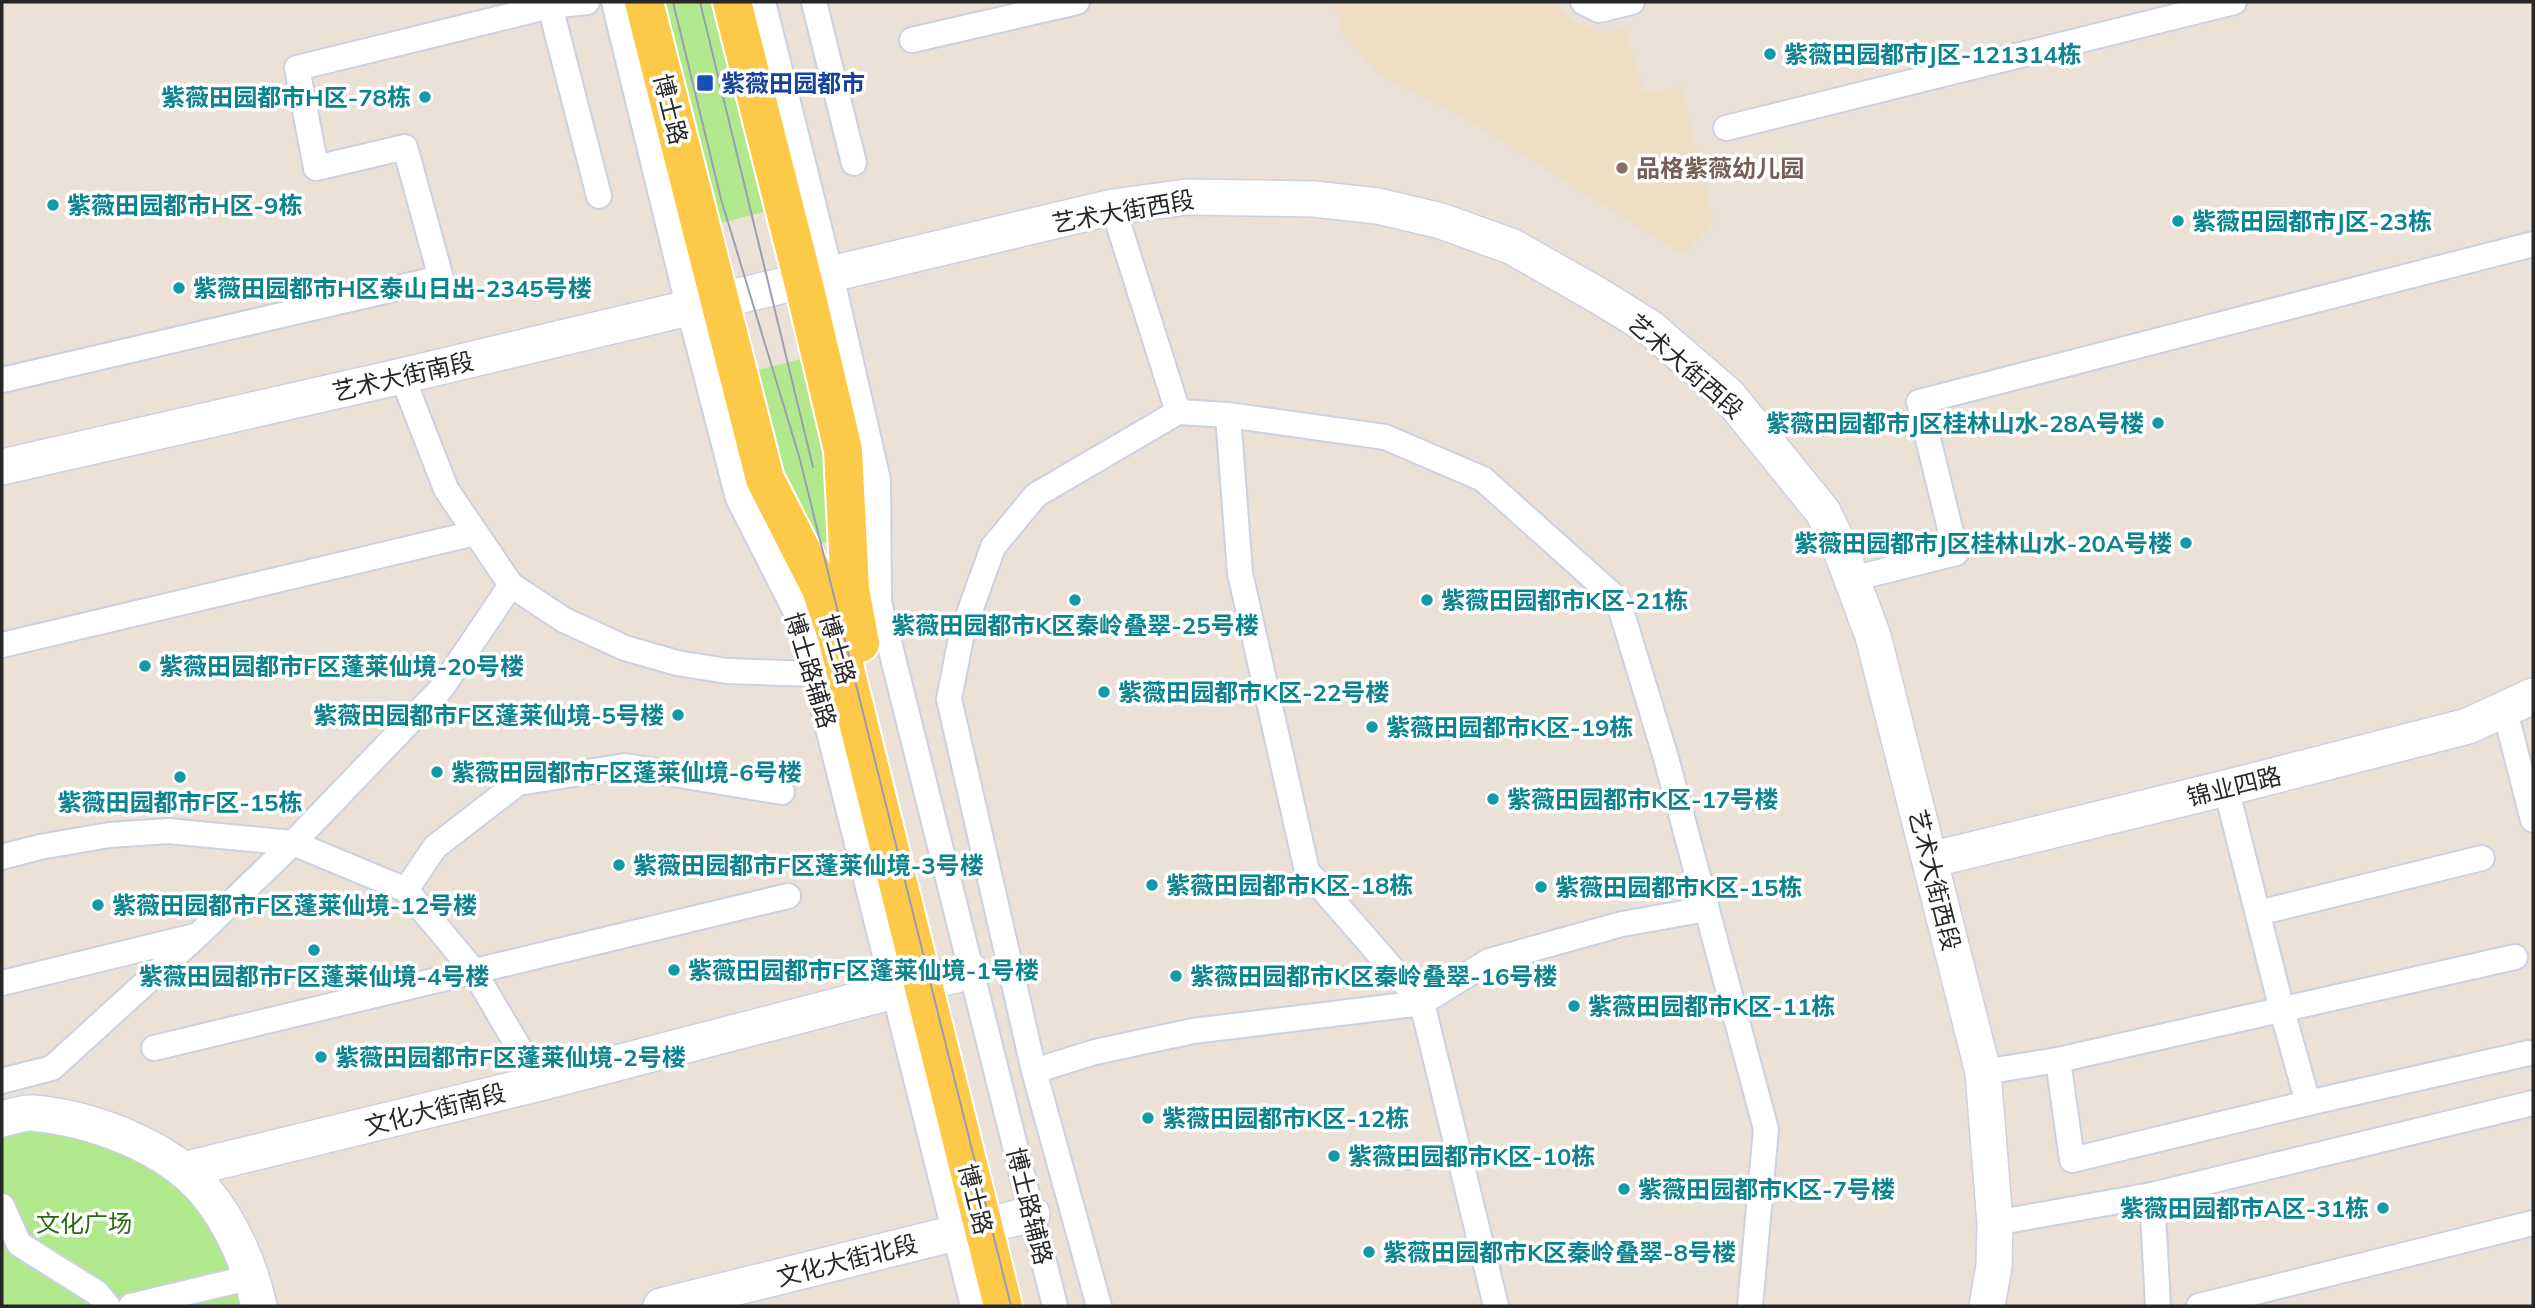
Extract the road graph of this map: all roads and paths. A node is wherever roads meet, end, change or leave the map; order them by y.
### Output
1 (587, 2) edge
2 (614, 2) edge
3 (644, 2) edge
4 (732, 2) edge
5 (762, 2) edge
6 (814, 2) edge
7 (1077, 2) edge
8 (1583, 2) edge
9 (1632, 2) edge
10 (2234, 2) edge
11 (550, 4) edge
12 (912, 40) dead end
13 (1726, 128) dead end
14 (854, 163) dead end
15 (599, 196) dead end
16 (1113, 207) junction
17 (2533, 244) edge
18 (817, 278) junction
19 (704, 305) junction
20 (402, 376) junction
21 (2, 380) edge
22 (1178, 411) junction
23 (1228, 415) junction
24 (2, 467) edge
25 (475, 533) junction
26 (1852, 579) junction
27 (511, 585) junction
28 (2, 645) edge
29 (815, 674) junction
30 (2519, 704) edge
31 (2226, 788) junction
32 (782, 792) dead end
33 (2533, 820) edge
34 (293, 843) junction
35 (2, 857) edge
36 (2482, 858) dead end
37 (1930, 860) junction
38 (406, 890) junction
39 (788, 896) dead end
40 (1707, 909) junction
41 (2258, 913) junction
42 (198, 935) junction
43 (2515, 957) dead end
44 (473, 970) junction
45 (933, 981) junction
46 (2, 983) edge
47 (1422, 1003) junction
48 (2282, 1010) junction
49 (154, 1048) dead end
50 (2529, 1053) dead end
51 (2058, 1060) junction
52 (1034, 1071) junction
53 (1983, 1072) junction
54 (2, 1081) edge
55 (540, 1083) junction
56 (2308, 1102) junction
57 (2533, 1103) edge
58 (2, 1119) edge
59 (183, 1170) junction
60 (2151, 1195) junction
61 (2, 1206) edge
62 (994, 1223) junction
63 (1995, 1223) junction
64 (2533, 1223) edge
65 (256, 1291) edge
66 (108, 1306) edge
67 (131, 1306) edge
68 (662, 1306) edge
69 (974, 1306) edge
70 (1003, 1306) edge
71 (1027, 1306) edge
72 (1055, 1306) edge
73 (1098, 1306) edge
74 (1496, 1306) edge
75 (1750, 1306) edge
76 (1987, 1306) edge
77 (2158, 1306) edge
78 (2199, 1306) edge

1 - 11 street
2 - 19 street, 博士路辅路
3 - 19 main road, 博士路
4 - 18 main road, 博士路
5 - 18 street
6 - 14 street
7 - 12 street
8 - 9 street
10 - 13 street
11 - 15 street
11 - 21 street
16 - 18 street, 艺术大街西段
16 - 22 street
16 - 26 street, 艺术大街西段
17 - 26 street
18 - 19 street, 艺术大街南段
18 - 45 main road, 博士路
19 - 20 street, 艺术大街南段
19 - 29 street, 博士路辅路
19 - 45 main road, 博士路
20 - 24 street, 艺术大街南段
20 - 25 street
22 - 23 street
22 - 52 street
23 - 40 street
23 - 47 street
25 - 27 street
25 - 28 street
26 - 37 street, 艺术大街西段
27 - 29 street
27 - 34 street
29 - 45 street, 博士路辅路
30 - 31 street, 锦业四路
30 - 33 street
31 - 37 street, 锦业四路
31 - 41 street
32 - 38 street
34 - 35 street
34 - 38 street
34 - 42 street
36 - 41 street
37 - 53 street, 艺术大街西段
38 - 44 street
39 - 44 street
40 - 47 street
40 - 75 street
41 - 48 street
42 - 46 street
42 - 54 street
43 - 48 street
44 - 49 street
44 - 55 street
45 - 55 street, 文化大街南段
45 - 62 main road, 博士路
45 - 62 street, 博士路辅路
47 - 52 street
47 - 74 street
48 - 51 street
48 - 56 street
50 - 56 street
51 - 53 street
51 - 56 street
52 - 73 street
53 - 63 street, 艺术大街西段
55 - 59 street, 文化大街南段
57 - 60 street
58 - 59 street
59 - 65 street
60 - 63 street
60 - 77 street
61 - 66 street
62 - 68 street, 文化大街北段
62 - 69 street, 博士路辅路
62 - 70 main road, 博士路
62 - 71 main road, 博士路
62 - 72 street, 博士路辅路
63 - 76 street, 艺术大街西段
64 - 78 street
65 - 67 street

